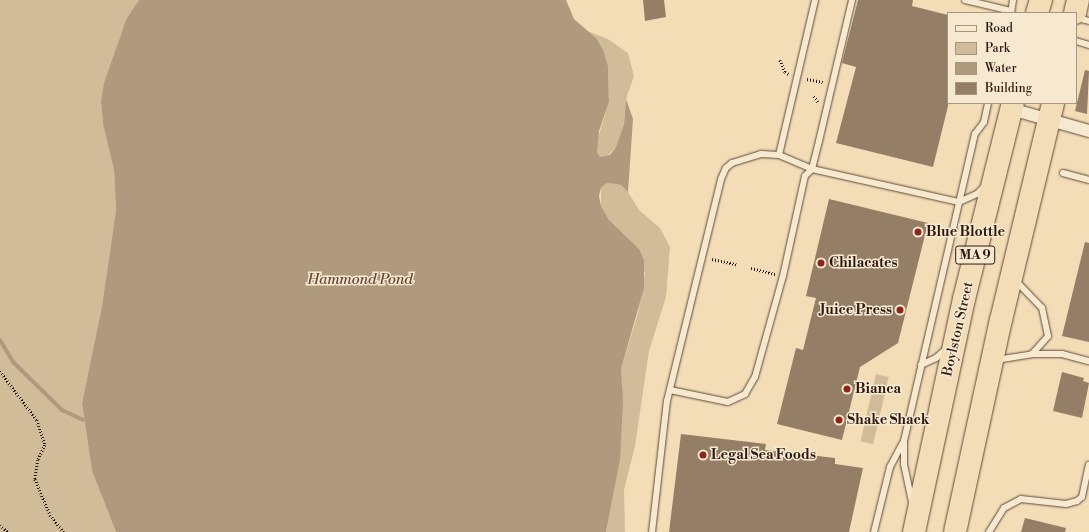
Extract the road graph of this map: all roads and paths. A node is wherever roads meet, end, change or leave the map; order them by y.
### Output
1 (815, 0) edge
2 (852, 0) edge
3 (965, 0) edge
4 (1013, 0) edge
5 (1041, 0) edge
6 (1078, 0) edge
7 (1011, 12) edge
8 (1037, 12) edge
9 (1075, 12) edge
10 (1077, 18) edge
11 (1089, 21) edge
12 (1077, 41) edge
13 (1089, 45) edge
14 (780, 60) dead end
15 (790, 74) dead end
16 (805, 78) dead end
17 (828, 83) dead end
18 (988, 104) edge
19 (1012, 106) edge
20 (1051, 112) edge
21 (1089, 131) edge
22 (779, 155) junction
23 (996, 168) junction
24 (812, 169) junction
25 (1063, 173) dead end
26 (1089, 180) edge
27 (959, 202) junction
28 (710, 258) dead end
29 (736, 264) dead end
30 (751, 268) dead end
31 (775, 274) dead end
32 (1012, 276) junction
33 (958, 326) junction
34 (1032, 354) junction
35 (992, 361) junction
36 (1089, 361) edge
37 (921, 366) junction
38 (0, 371) edge
39 (670, 390) junction
40 (904, 441) junction
41 (1089, 465) edge
42 (0, 525) edge
43 (8, 532) edge
44 (64, 532) edge
45 (652, 532) edge
46 (874, 532) edge
47 (914, 532) edge
48 (955, 532) edge
49 (989, 532) edge

1 - 22 lane
2 - 24 lane
3 - 7 lane
4 - 7 lane
5 - 8 highway
6 - 9 highway
10 - 11 lane
12 - 13 lane
14 - 15 path
16 - 17 path
18 - 27 lane
19 - 20 street
19 - 23 highway, Boylston Street / MA 9
20 - 21 street
20 - 32 highway, MA 9
22 - 24 lane
22 - 39 lane
23 - 27 lane
23 - 33 highway, Boylston Street / MA 9
24 - 27 lane
24 - 39 lane
25 - 26 lane
27 - 37 lane
28 - 29 path
30 - 31 path
32 - 34 lane
32 - 35 highway, MA 9
33 - 37 lane
33 - 47 highway, Boylston Street / MA 9
34 - 35 lane
34 - 36 lane
35 - 48 highway, MA 9
37 - 40 lane
38 - 44 path
39 - 45 lane
40 - 46 lane
40 - 47 lane
41 - 49 lane
42 - 43 path

